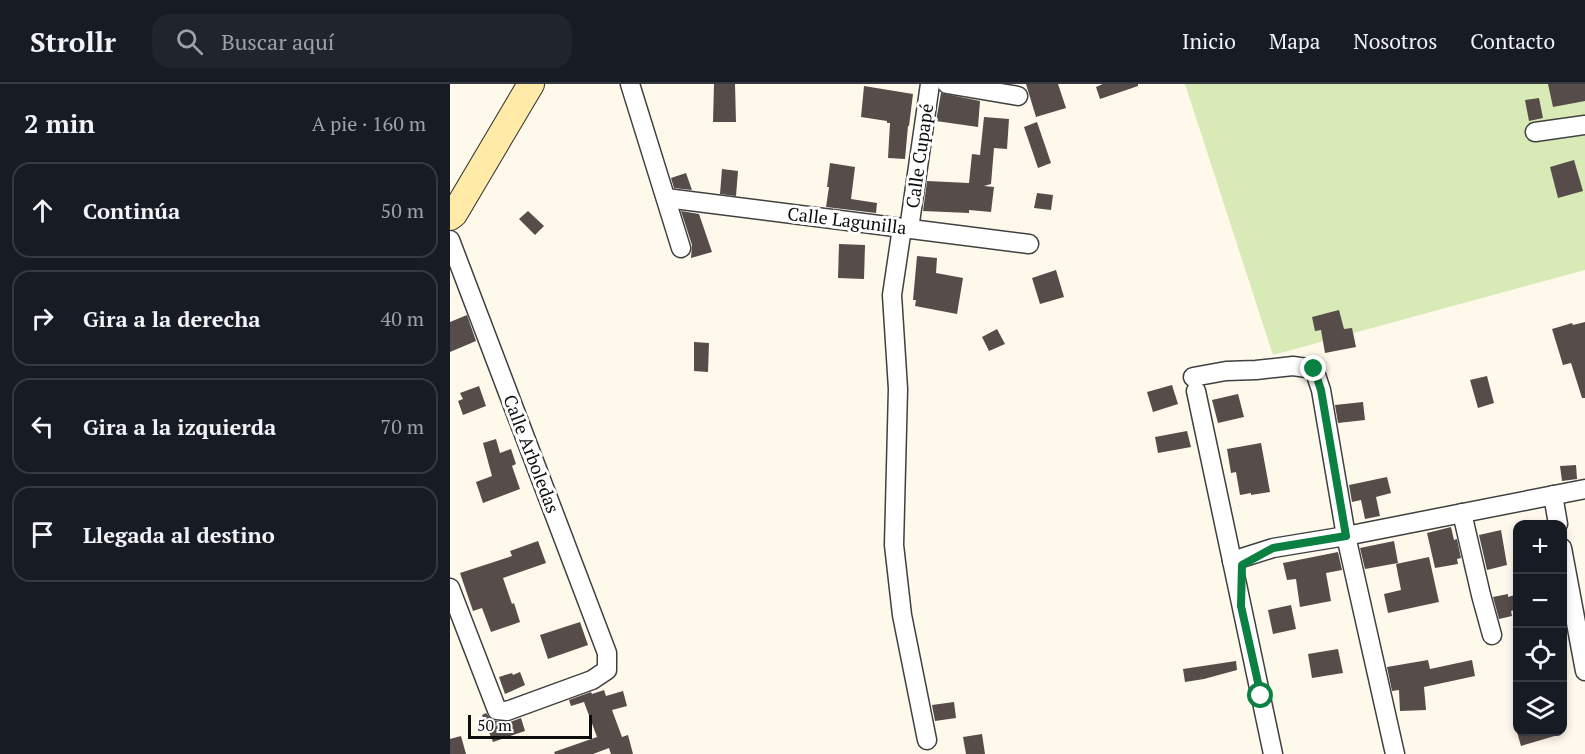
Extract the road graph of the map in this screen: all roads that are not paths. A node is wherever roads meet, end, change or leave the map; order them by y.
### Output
1 (531, 84) edge
2 (630, 84) edge
3 (930, 84) edge
4 (947, 84) edge
5 (1018, 96) dead end
6 (1585, 125) edge
7 (1536, 132) dead end
8 (666, 198) junction
9 (450, 217) edge
10 (905, 228) junction
11 (450, 240) edge
12 (1029, 244) dead end
13 (681, 248) dead end
14 (1585, 489) edge
15 (1553, 495) junction
16 (1462, 513) junction
17 (1557, 520) edge
18 (1346, 536) junction
19 (1273, 548) junction
20 (1232, 561) junction
21 (1567, 570) edge
22 (450, 588) edge
23 (1241, 606) junction
24 (1492, 635) dead end
25 (1585, 671) edge
26 (927, 740) dead end
27 (1273, 754) edge
28 (1395, 754) edge

1 - 9 street
2 - 8 street
3 - 10 street, Calle Cupapé
4 - 5 street
6 - 7 street
8 - 10 street, Calle Lagunilla
8 - 13 street
10 - 12 street, Calle Lagunilla
10 - 26 street, Calle Cupapé
11 - 22 street, Calle Arboledas
14 - 15 street
15 - 16 street
15 - 17 street
16 - 18 street
16 - 24 street
18 - 19 street
18 - 20 street
18 - 28 street
19 - 20 street
19 - 23 street
20 - 23 street
21 - 25 street
23 - 27 street

